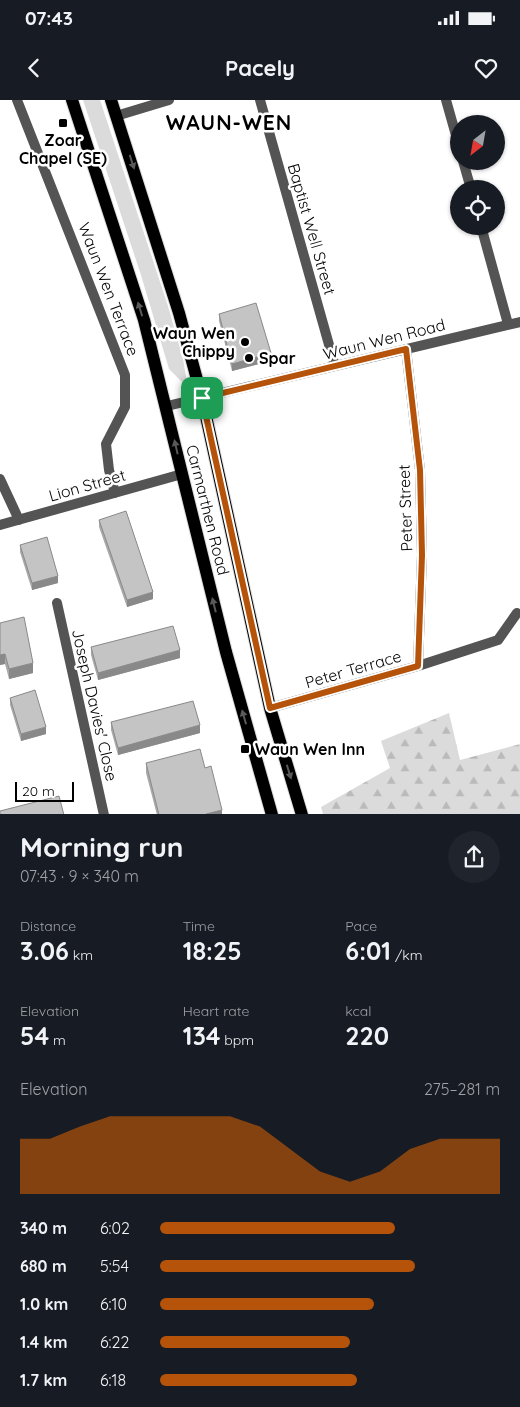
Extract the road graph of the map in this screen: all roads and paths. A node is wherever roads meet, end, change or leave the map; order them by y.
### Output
1 (17, 100) edge
2 (72, 100) edge
3 (111, 100) edge
4 (169, 100) edge
5 (260, 100) edge
6 (446, 100) edge
7 (450, 115) edge
8 (116, 116) junction
9 (483, 235) edge
10 (520, 322) edge
11 (508, 324) junction
12 (406, 349) junction
13 (335, 366) junction
14 (202, 398) junction
15 (167, 406) junction
16 (182, 474) junction
17 (0, 479) edge
18 (115, 493) junction
19 (19, 520) junction
20 (0, 525) edge
21 (57, 603) dead end
22 (516, 613) dead end
23 (418, 666) junction
24 (270, 708) junction
25 (104, 814) edge
26 (272, 814) edge
27 (302, 814) edge

1 - 18 street, Waun Wen Terrace
15 -> 2 main road, Carmarthen Road
3 - 8 main road, Carmarthen Road
4 - 8 street
5 - 13 street, Baptist Well Street
6 - 7 street
8 -> 14 main road, Carmarthen Road
9 - 11 street
10 - 11 street, Waun Wen Road
11 - 12 street, Waun Wen Road
12 - 13 street, Waun Wen Road
12 - 23 street, Peter Street
13 - 14 street, Waun Wen Road
14 - 15 street, Waun Wen Road
14 - 24 main road, Carmarthen Road
16 -> 15 main road, Carmarthen Road
16 - 18 street, Lion Street
26 -> 16 main road, Carmarthen Road
17 - 19 street
18 - 19 street, Lion Street
19 - 20 street, Lion Street
21 - 25 street, Joseph Davies' Close
22 - 23 street, Peter Terrace
23 - 24 street, Peter Terrace
24 -> 27 main road, Carmarthen Road

